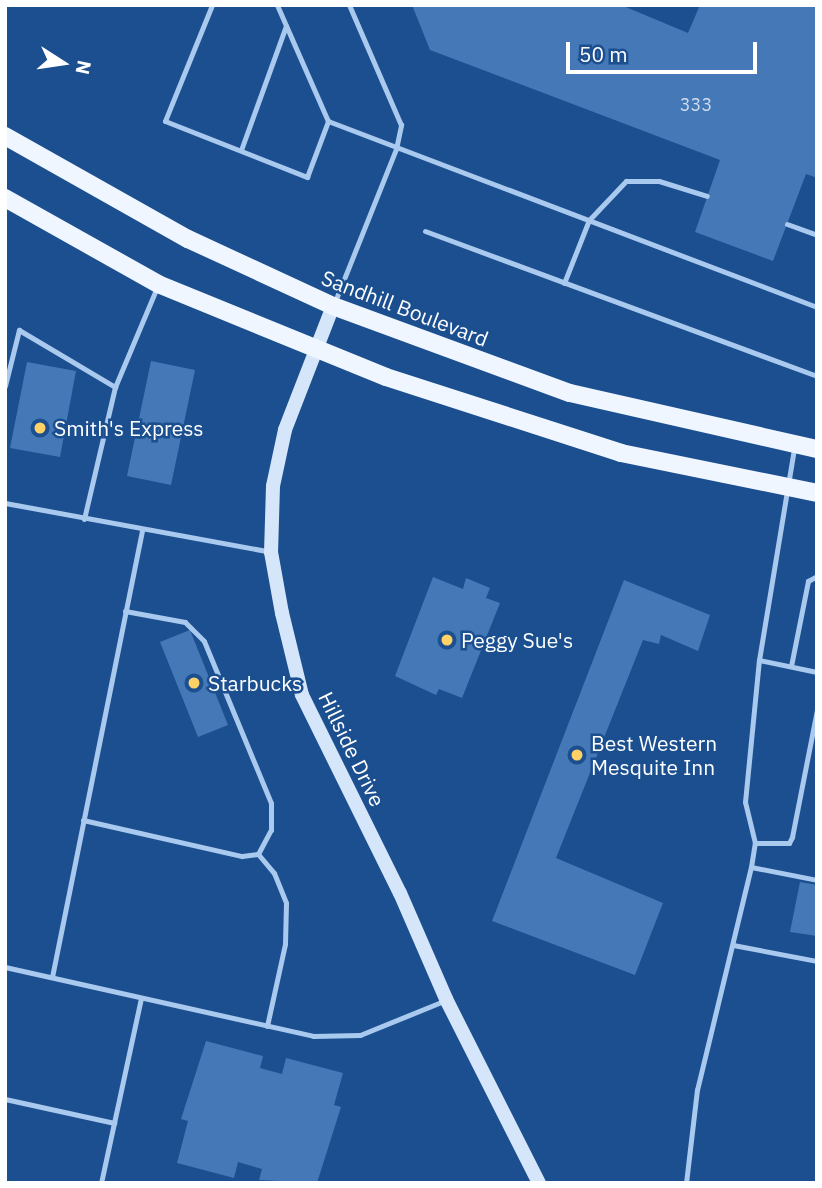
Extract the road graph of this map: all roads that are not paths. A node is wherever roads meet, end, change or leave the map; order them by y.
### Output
1 (212, 5) edge
2 (277, 5) edge
3 (349, 5) edge
4 (286, 26) junction
5 (328, 121) junction
6 (5, 136) edge
7 (396, 149) junction
8 (240, 150) junction
9 (707, 196) dead end
10 (5, 198) edge
11 (589, 220) junction
12 (787, 224) dead end
13 (425, 231) dead end
14 (817, 235) edge
15 (564, 283) junction
16 (158, 284) junction
17 (333, 306) junction
18 (817, 307) edge
19 (9, 346) edge
20 (315, 350) junction
21 (817, 376) edge
22 (5, 386) edge
23 (115, 387) junction
24 (794, 445) junction
25 (817, 449) edge
26 (785, 488) junction
27 (817, 493) edge
28 (5, 503) edge
29 (85, 519) junction
30 (142, 529) junction
31 (271, 552) junction
32 (817, 576) edge
33 (125, 611) junction
34 (759, 660) junction
35 (791, 666) junction
36 (817, 672) edge
37 (817, 709) edge
38 (83, 820) junction
39 (755, 843) junction
40 (258, 854) junction
41 (751, 867) junction
42 (817, 880) edge
43 (733, 945) junction
44 (817, 961) edge
45 (5, 967) edge
46 (52, 977) junction
47 (141, 998) junction
48 (446, 999) junction
49 (267, 1026) junction
50 (5, 1099) edge
51 (114, 1123) junction
52 (101, 1183) edge
53 (539, 1183) edge
54 (686, 1183) edge

1 - 8 lane
2 - 4 lane
3 - 7 lane
4 - 5 lane
4 - 8 lane
5 - 7 lane
5 - 8 lane
6 - 17 main road, Sandhill Boulevard
7 - 11 lane
7 - 17 lane
9 - 11 lane
10 - 16 main road
11 - 15 lane
11 - 18 lane
12 - 14 lane
13 - 15 lane
15 - 21 lane
16 - 20 main road
16 - 23 lane
17 - 20 main road, Hillside Drive
17 - 24 main road, Sandhill Boulevard
19 - 22 lane
19 - 23 lane
20 - 26 main road
20 - 31 main road, Hillside Drive
23 - 29 lane
24 - 25 main road, Sandhill Boulevard
24 - 26 lane
26 - 27 main road
26 - 34 lane
28 - 29 lane
29 - 30 lane
30 - 31 lane
30 - 33 lane
31 - 48 main road, Hillside Drive
32 - 35 lane
33 - 38 lane
33 - 40 lane
34 - 35 lane
34 - 39 lane
35 - 36 lane
37 - 39 lane
38 - 40 lane
38 - 46 lane
39 - 41 lane
40 - 49 lane
41 - 42 lane
41 - 43 lane
43 - 44 lane
43 - 54 lane
45 - 46 lane
46 - 47 lane
47 - 49 lane
47 - 51 lane
48 - 49 lane
48 - 53 main road, Hillside Drive
50 - 51 lane
51 - 52 lane

